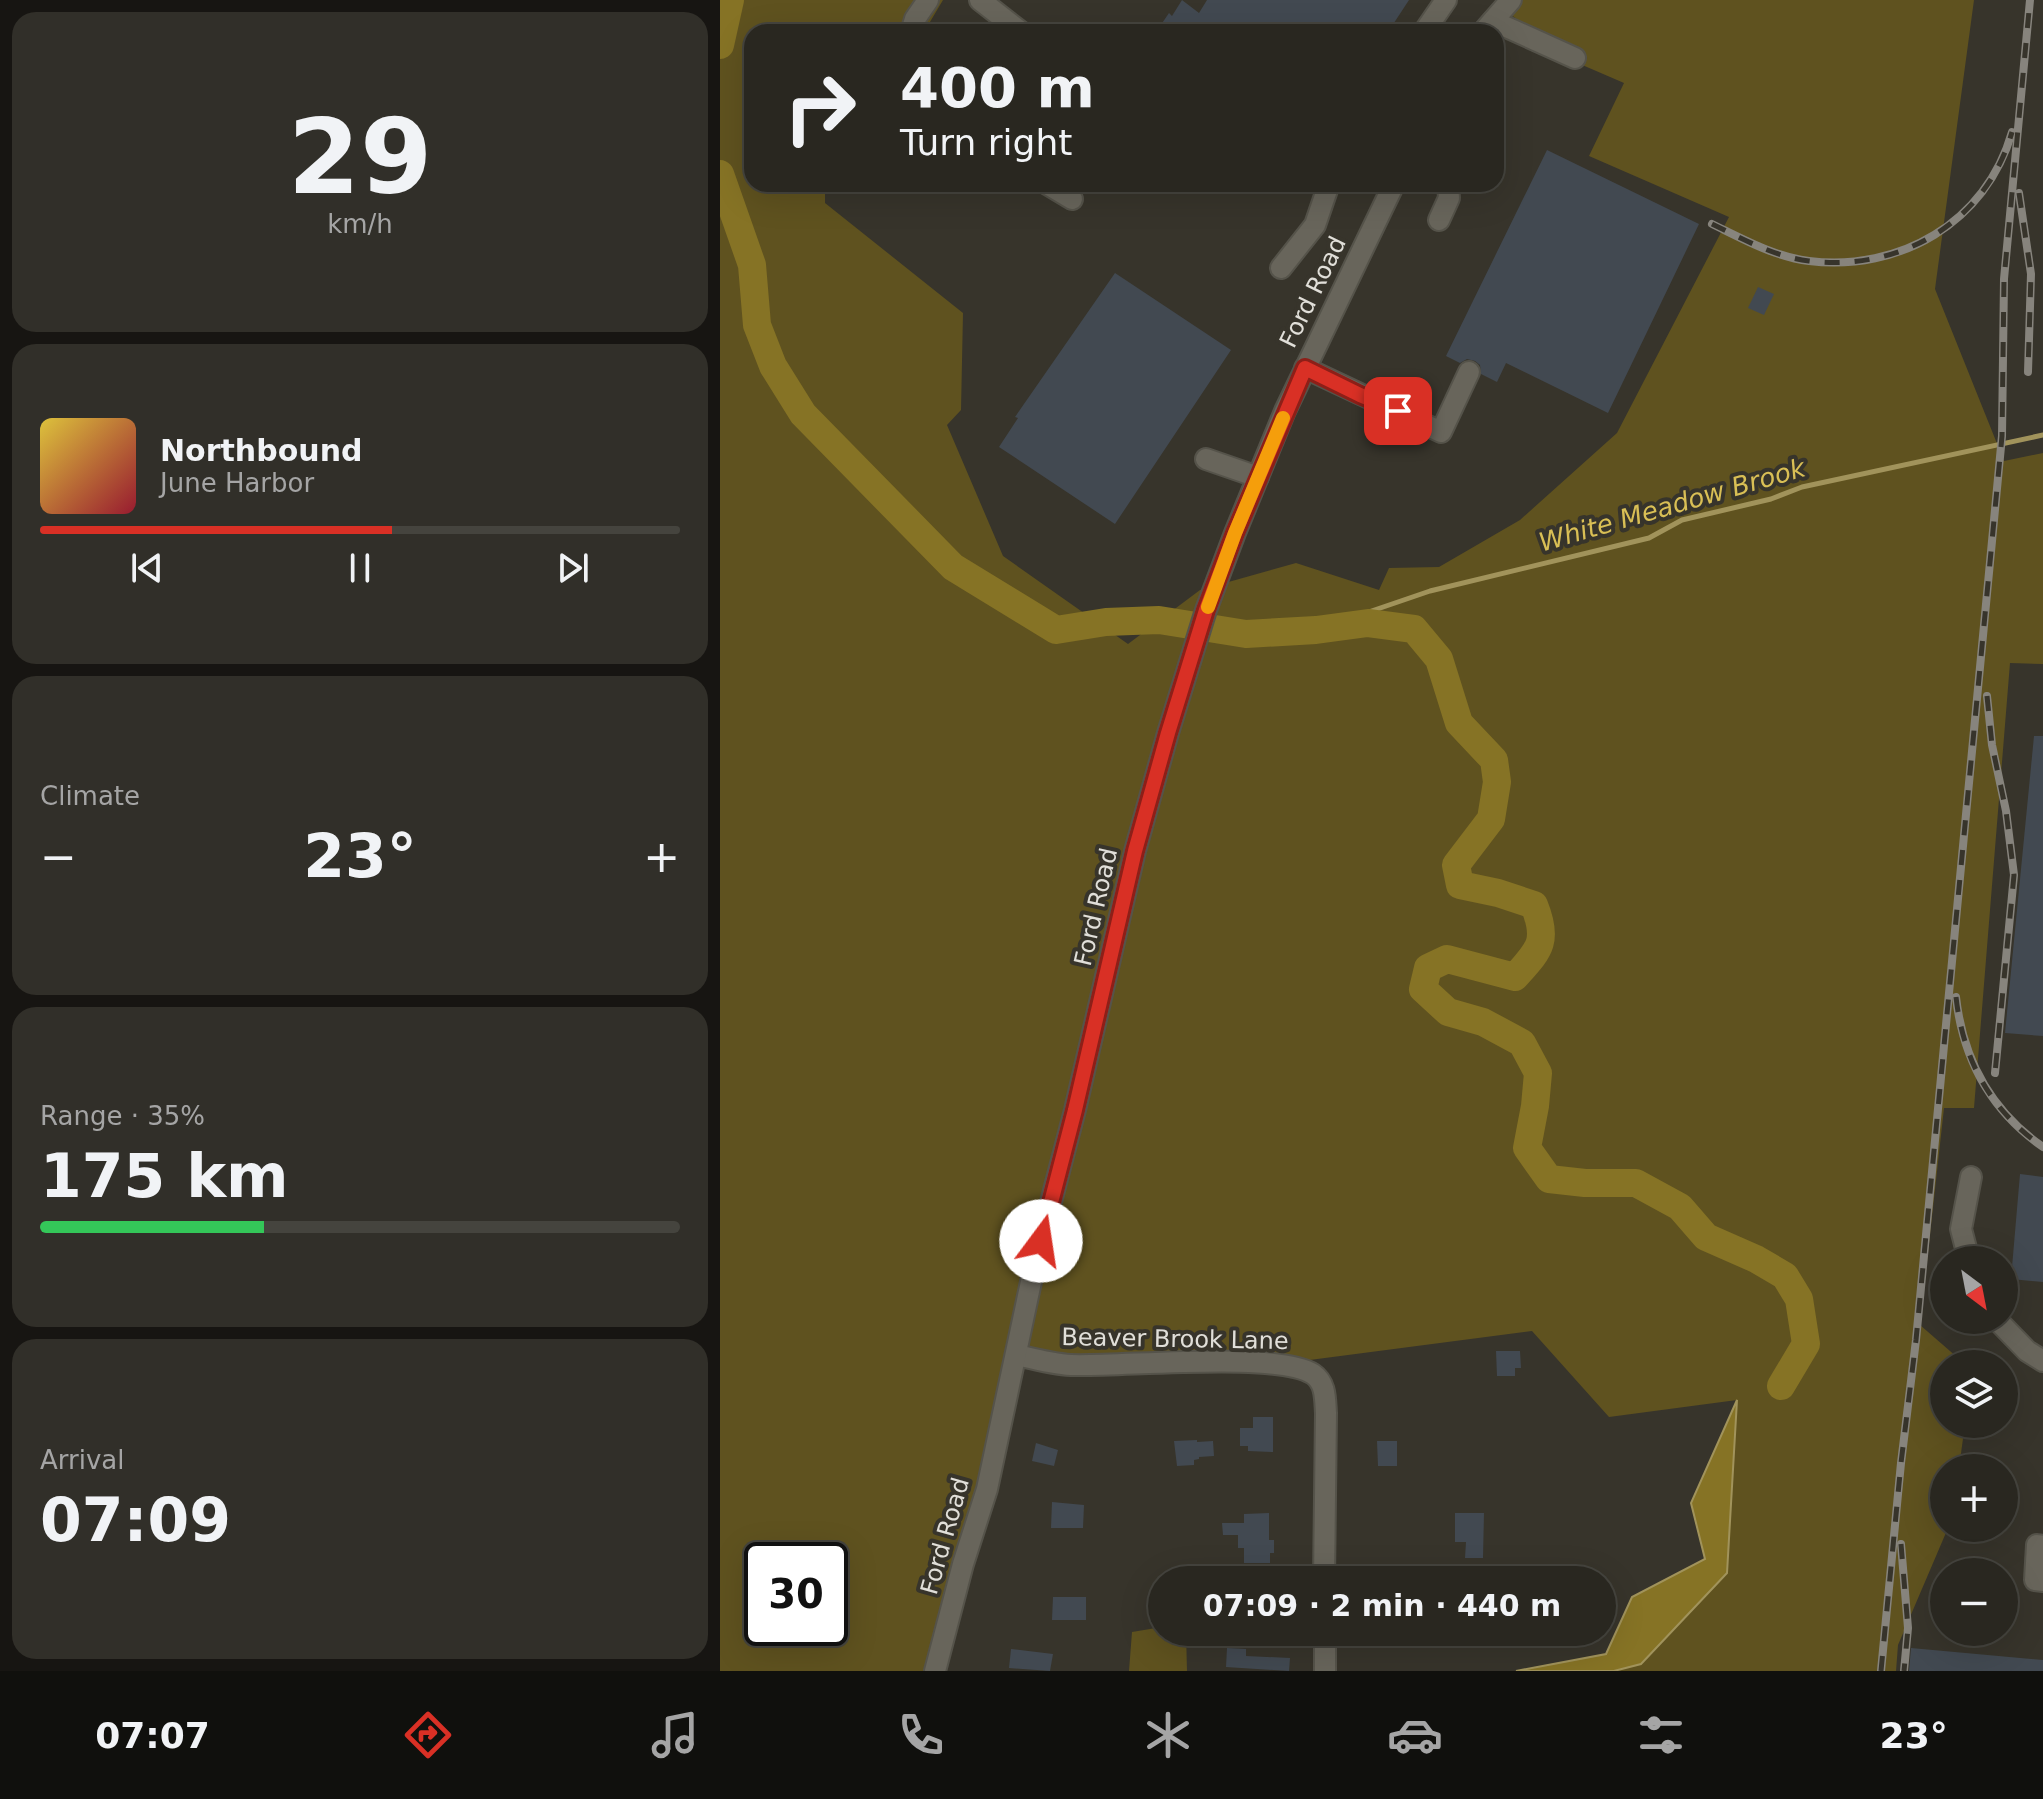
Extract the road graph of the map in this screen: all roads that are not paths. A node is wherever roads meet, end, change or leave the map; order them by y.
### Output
1 (928, 0) edge
2 (980, 0) edge
3 (1446, 0) edge
4 (1511, 0) edge
5 (913, 24) edge
6 (1011, 24) edge
7 (1430, 24) edge
8 (1490, 24) edge
9 (1504, 32) edge
10 (1575, 58) dead end
11 (1060, 192) edge
12 (1326, 192) edge
13 (1389, 192) edge
14 (1449, 192) edge
15 (1072, 199) dead end
16 (1439, 220) dead end
17 (1281, 268) dead end
18 (1305, 368) junction
19 (1469, 372) dead end
20 (1206, 459) dead end
21 (1258, 477) junction
22 (1971, 1177) dead end
23 (1965, 1246) edge
24 (2011, 1334) edge
25 (1017, 1355) junction
26 (2043, 1361) edge
27 (2043, 1546) edge
28 (1324, 1566) edge
29 (2043, 1581) edge
30 (1325, 1646) edge
31 (935, 1671) edge
32 (1325, 1671) edge

1 - 5 street
2 - 6 street
3 - 7 street
4 - 8 street
9 - 10 street
11 - 15 street
12 - 17 street
13 - 18 street, Ford Road
14 - 16 street
18 - 19 street
18 - 21 street, Ford Road
20 - 21 street
21 - 25 street, Ford Road
22 - 23 street
24 - 26 street
25 - 28 street, Beaver Brook Lane
25 - 31 street, Ford Road
27 - 29 street
30 - 32 street

